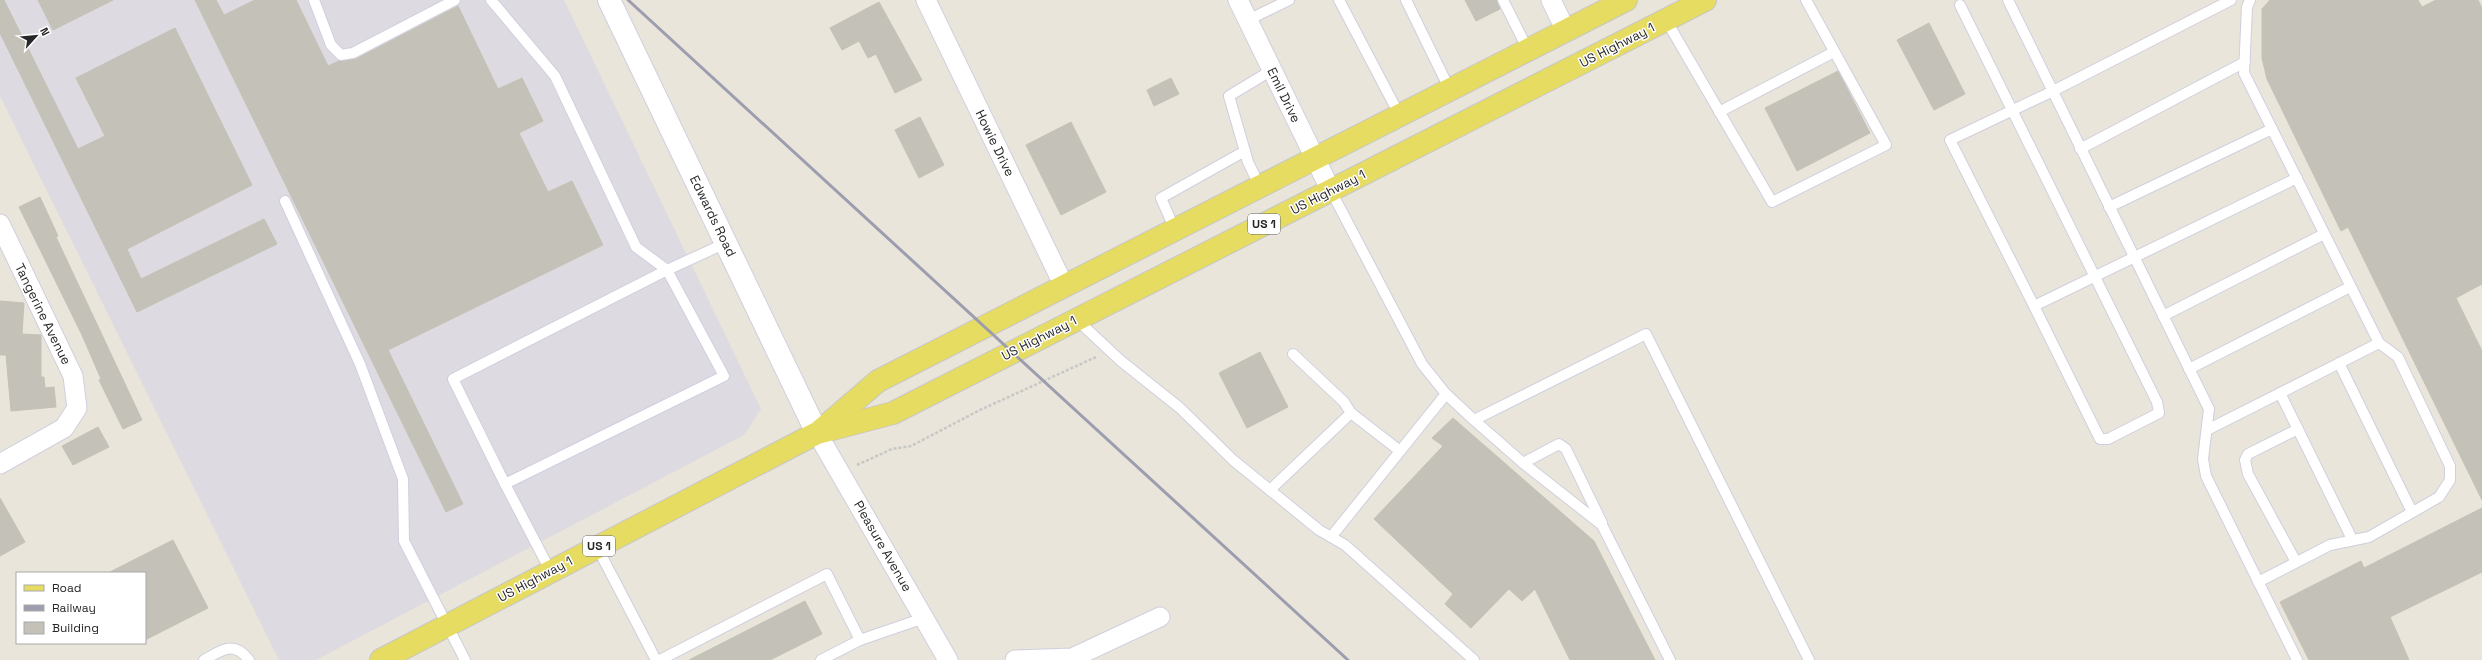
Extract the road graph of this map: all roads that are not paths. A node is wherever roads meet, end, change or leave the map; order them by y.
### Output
1 (314, 0) edge
2 (455, 0) edge
3 (491, 0) edge
4 (609, 0) edge
5 (926, 0) edge
6 (1238, 0) edge
7 (1289, 0) edge
8 (1339, 0) edge
9 (1406, 0) edge
10 (1503, 0) edge
11 (1551, 0) edge
12 (1626, 0) edge
13 (1705, 0) edge
14 (1806, 0) edge
15 (2008, 0) edge
16 (2231, 0) edge
17 (2250, 0) edge
18 (1960, 5) dead end
19 (1248, 20) junction
20 (1666, 20) junction
21 (1566, 31) junction
22 (1528, 50) junction
23 (1834, 52) junction
24 (2245, 62) junction
25 (1272, 70) junction
26 (1450, 90) junction
27 (2051, 92) junction
28 (2013, 110) junction
29 (1719, 112) junction
30 (1400, 116) junction
31 (2272, 129) junction
32 (2080, 149) junction
33 (1245, 151) junction
34 (1315, 159) junction
35 (2296, 178) junction
36 (1260, 187) junction
37 (1331, 191) junction
38 (285, 201) dead end
39 (2109, 207) junction
40 (0, 224) edge
41 (1175, 230) junction
42 (2324, 234) junction
43 (726, 243) junction
44 (2133, 257) junction
45 (667, 270) junction
46 (2094, 276) junction
47 (1064, 286) junction
48 (2350, 286) junction
49 (2034, 306) junction
50 (2163, 316) junction
51 (1076, 319) junction
52 (2379, 343) junction
53 (1293, 354) dead end
54 (2339, 363) junction
55 (2189, 369) junction
56 (2280, 393) junction
57 (1446, 394) junction
58 (1351, 413) junction
59 (1474, 420) junction
60 (2207, 430) junction
61 (2298, 430) junction
62 (818, 433) junction
63 (1400, 451) junction
64 (1523, 463) junction
65 (0, 464) edge
66 (505, 484) junction
67 (1270, 490) junction
68 (2412, 512) junction
69 (1602, 525) junction
70 (1331, 537) junction
71 (2352, 539) junction
72 (597, 547) junction
73 (2296, 562) junction
74 (551, 572) junction
75 (2258, 582) junction
76 (1160, 617) dead end
77 (924, 618) junction
78 (448, 625) junction
79 (860, 640) junction
80 (204, 660) edge
81 (249, 660) edge
82 (381, 660) edge
83 (465, 660) edge
84 (656, 660) edge
85 (660, 660) edge
86 (821, 660) edge
87 (948, 660) edge
88 (1015, 660) edge
89 (1474, 660) edge
90 (1670, 660) edge
91 (1809, 660) edge
92 (2297, 660) edge

1 - 2 lane
3 - 45 lane
4 - 43 main road, Edwards Road
5 - 47 street, Howie Drive
6 - 19 street, Emil Drive
7 - 19 lane
8 - 30 lane
9 - 26 lane
10 - 22 lane
11 - 21 street
12 - 21 main road, US Highway 1 / US 1
13 - 20 main road, US Highway 1 / US 1
14 - 23 lane
15 - 27 lane
16 - 27 lane
17 - 24 lane
18 - 28 lane
19 - 25 street, Emil Drive
20 - 29 lane
20 - 37 main road, US Highway 1 / US 1
21 - 22 main road, US Highway 1 / US 1
22 - 26 main road, US Highway 1 / US 1
23 - 29 lane
23 - 29 lane
24 - 31 lane
24 - 32 lane
25 - 33 lane
25 - 34 street, Emil Drive
26 - 30 main road, US Highway 1 / US 1
27 - 28 lane
27 - 32 lane
28 - 46 lane
28 - 49 lane
30 - 34 main road, US Highway 1 / US 1
31 - 35 lane
31 - 39 lane
32 - 39 lane
33 - 36 lane
33 - 41 lane
34 - 36 main road, US Highway 1 / US 1
34 - 37 street, Emil Drive
35 - 42 lane
35 - 44 lane
36 - 41 main road, US Highway 1 / US 1
37 - 51 main road, US Highway 1 / US 1
37 - 57 lane
38 - 78 lane
39 - 44 lane
40 - 65 street, Tangerine Avenue
41 - 47 main road, US Highway 1 / US 1
42 - 48 lane
42 - 50 lane
43 - 45 lane
43 - 62 main road, Edwards Road
44 - 46 lane
44 - 50 lane
45 - 66 lane
45 - 66 lane
46 - 49 lane
46 - 49 lane
47 - 62 main road, US Highway 1 / US 1
48 - 52 lane
48 - 55 lane
50 - 55 lane
51 - 62 main road, US Highway 1 / US 1
51 - 67 lane
52 - 54 lane
52 - 68 lane
53 - 58 lane
54 - 56 lane
54 - 68 lane
55 - 60 lane
56 - 60 lane
56 - 61 lane
57 - 59 lane
57 - 63 lane
58 - 63 lane
58 - 67 lane
59 - 64 lane
59 - 91 lane
60 - 75 lane
61 - 71 lane
61 - 73 lane
62 - 72 main road, US Highway 1 / US 1
62 - 77 street, Pleasure Avenue
63 - 70 lane
64 - 69 lane
64 - 69 lane
66 - 74 lane
67 - 70 lane
68 - 71 lane
69 - 90 lane
70 - 89 lane
71 - 73 lane
72 - 74 main road, US Highway 1 / US 1
72 - 84 lane
73 - 75 lane
74 - 78 main road, US Highway 1 / US 1
75 - 92 lane
76 - 88 street
77 - 79 lane
77 - 87 street, Pleasure Avenue
78 - 82 main road, US Highway 1 / US 1
78 - 83 lane
79 - 85 lane
79 - 86 lane
80 - 81 lane

